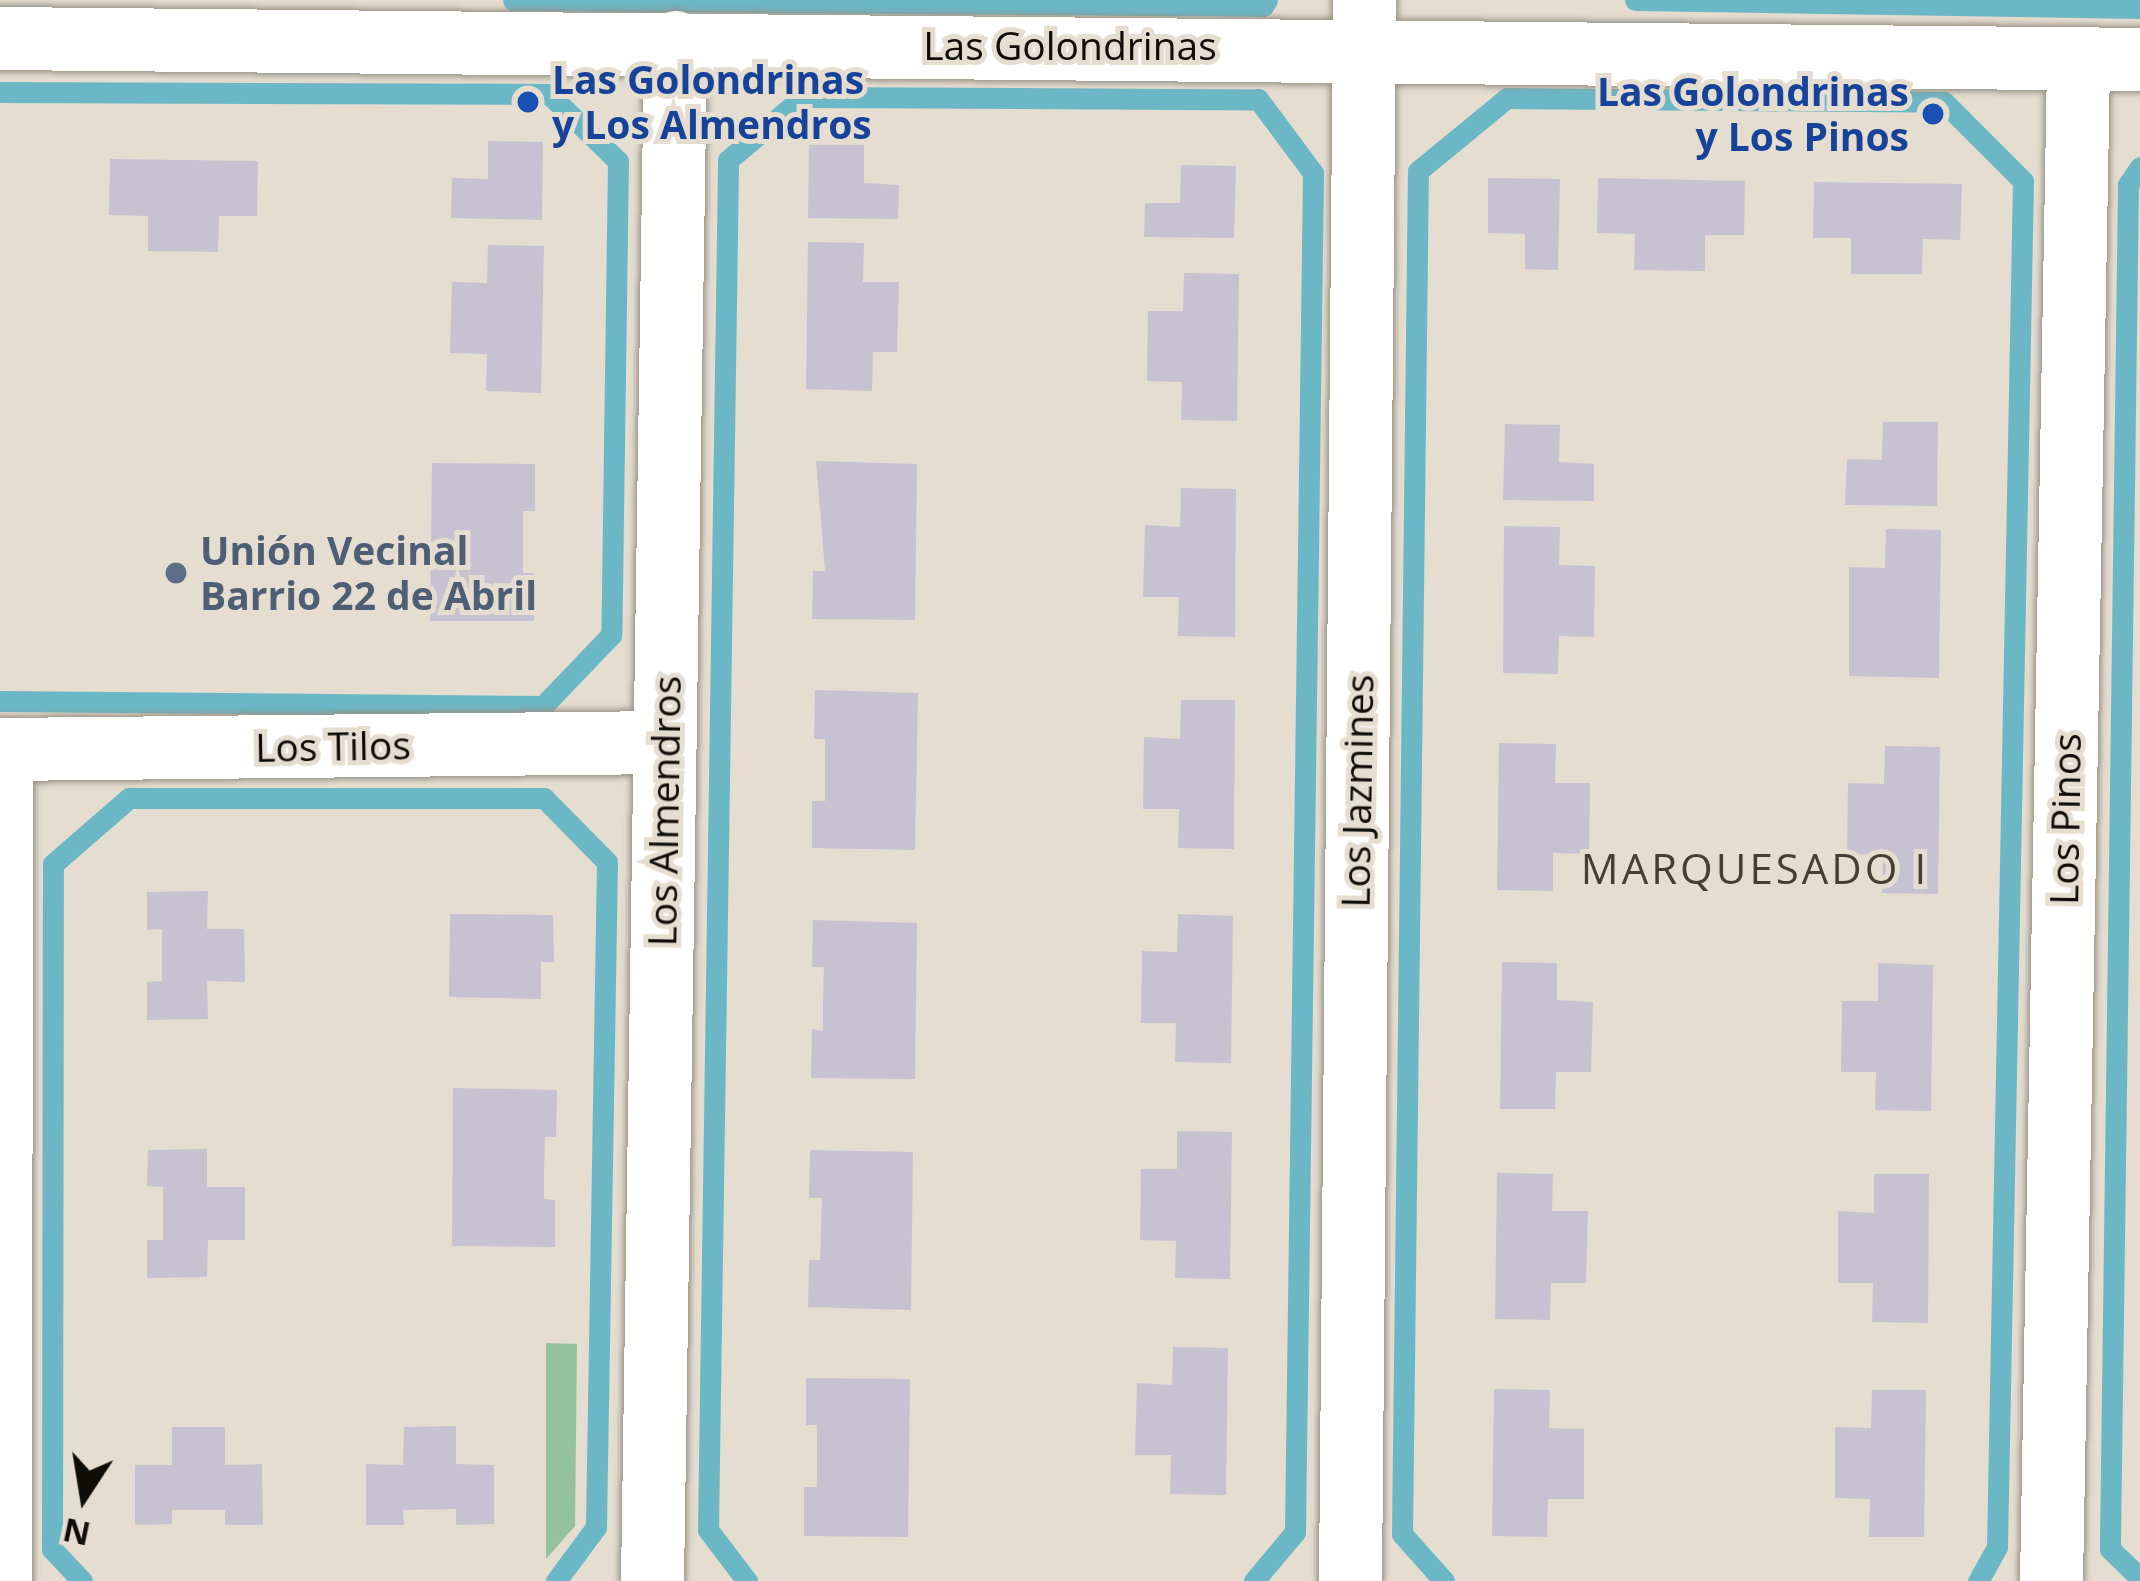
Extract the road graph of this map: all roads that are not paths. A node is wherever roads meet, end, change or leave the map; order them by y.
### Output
1 (1364, 23) edge
2 (0, 38) edge
3 (675, 42) junction
4 (2078, 58) junction
5 (2140, 58) edge
6 (665, 742) junction
7 (1, 749) edge
8 (1, 1581) edge
9 (652, 1581) edge
10 (1350, 1581) edge
11 (2051, 1581) edge

1 - 3 street, Las Golondrinas
1 - 4 street, Las Golondrinas
1 - 10 street, Los Jazmines
2 - 3 street, Las Golondrinas
3 - 6 street, Los Almendros
4 - 5 street, Las Golondrinas
4 - 11 street, Los Pinos
6 - 7 street, Los Tilos
6 - 9 street, Los Almendros
7 - 8 street

